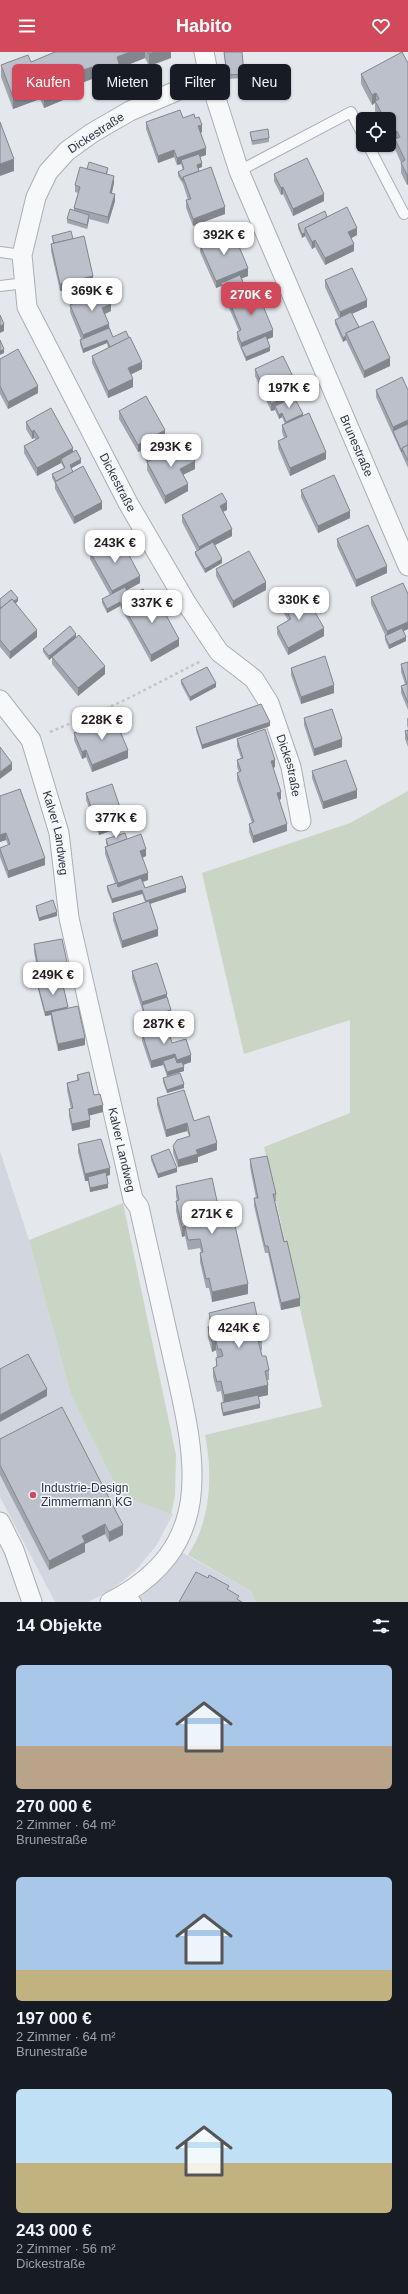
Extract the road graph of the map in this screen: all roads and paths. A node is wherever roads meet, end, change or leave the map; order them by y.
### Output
1 (204, 52) edge
2 (206, 64) edge
3 (170, 94) edge
4 (216, 100) edge
5 (356, 121) edge
6 (372, 152) edge
7 (240, 171) junction
8 (404, 214) dead end
9 (0, 252) edge
10 (22, 255) junction
11 (25, 283) junction
12 (0, 286) edge
13 (408, 566) edge
14 (219, 652) junction
15 (0, 700) edge
16 (31, 740) junction
17 (301, 821) dead end
18 (0, 1522) edge
19 (133, 1597) edge
20 (32, 1602) edge
21 (110, 1602) edge

1 - 2 street, Brunestraße
3 - 10 street, Dickestraße
4 - 7 street, Brunestraße
5 - 7 lane
6 - 8 lane
7 - 13 street, Brunestraße
9 - 10 lane
10 - 11 street, Dickestraße
11 - 12 lane
11 - 14 street, Dickestraße
14 - 16 path
14 - 17 street, Dickestraße
15 - 16 street, Kalver Landweg
16 - 19 street, Kalver Landweg
18 - 20 street
19 - 21 street, Kalver Landweg

